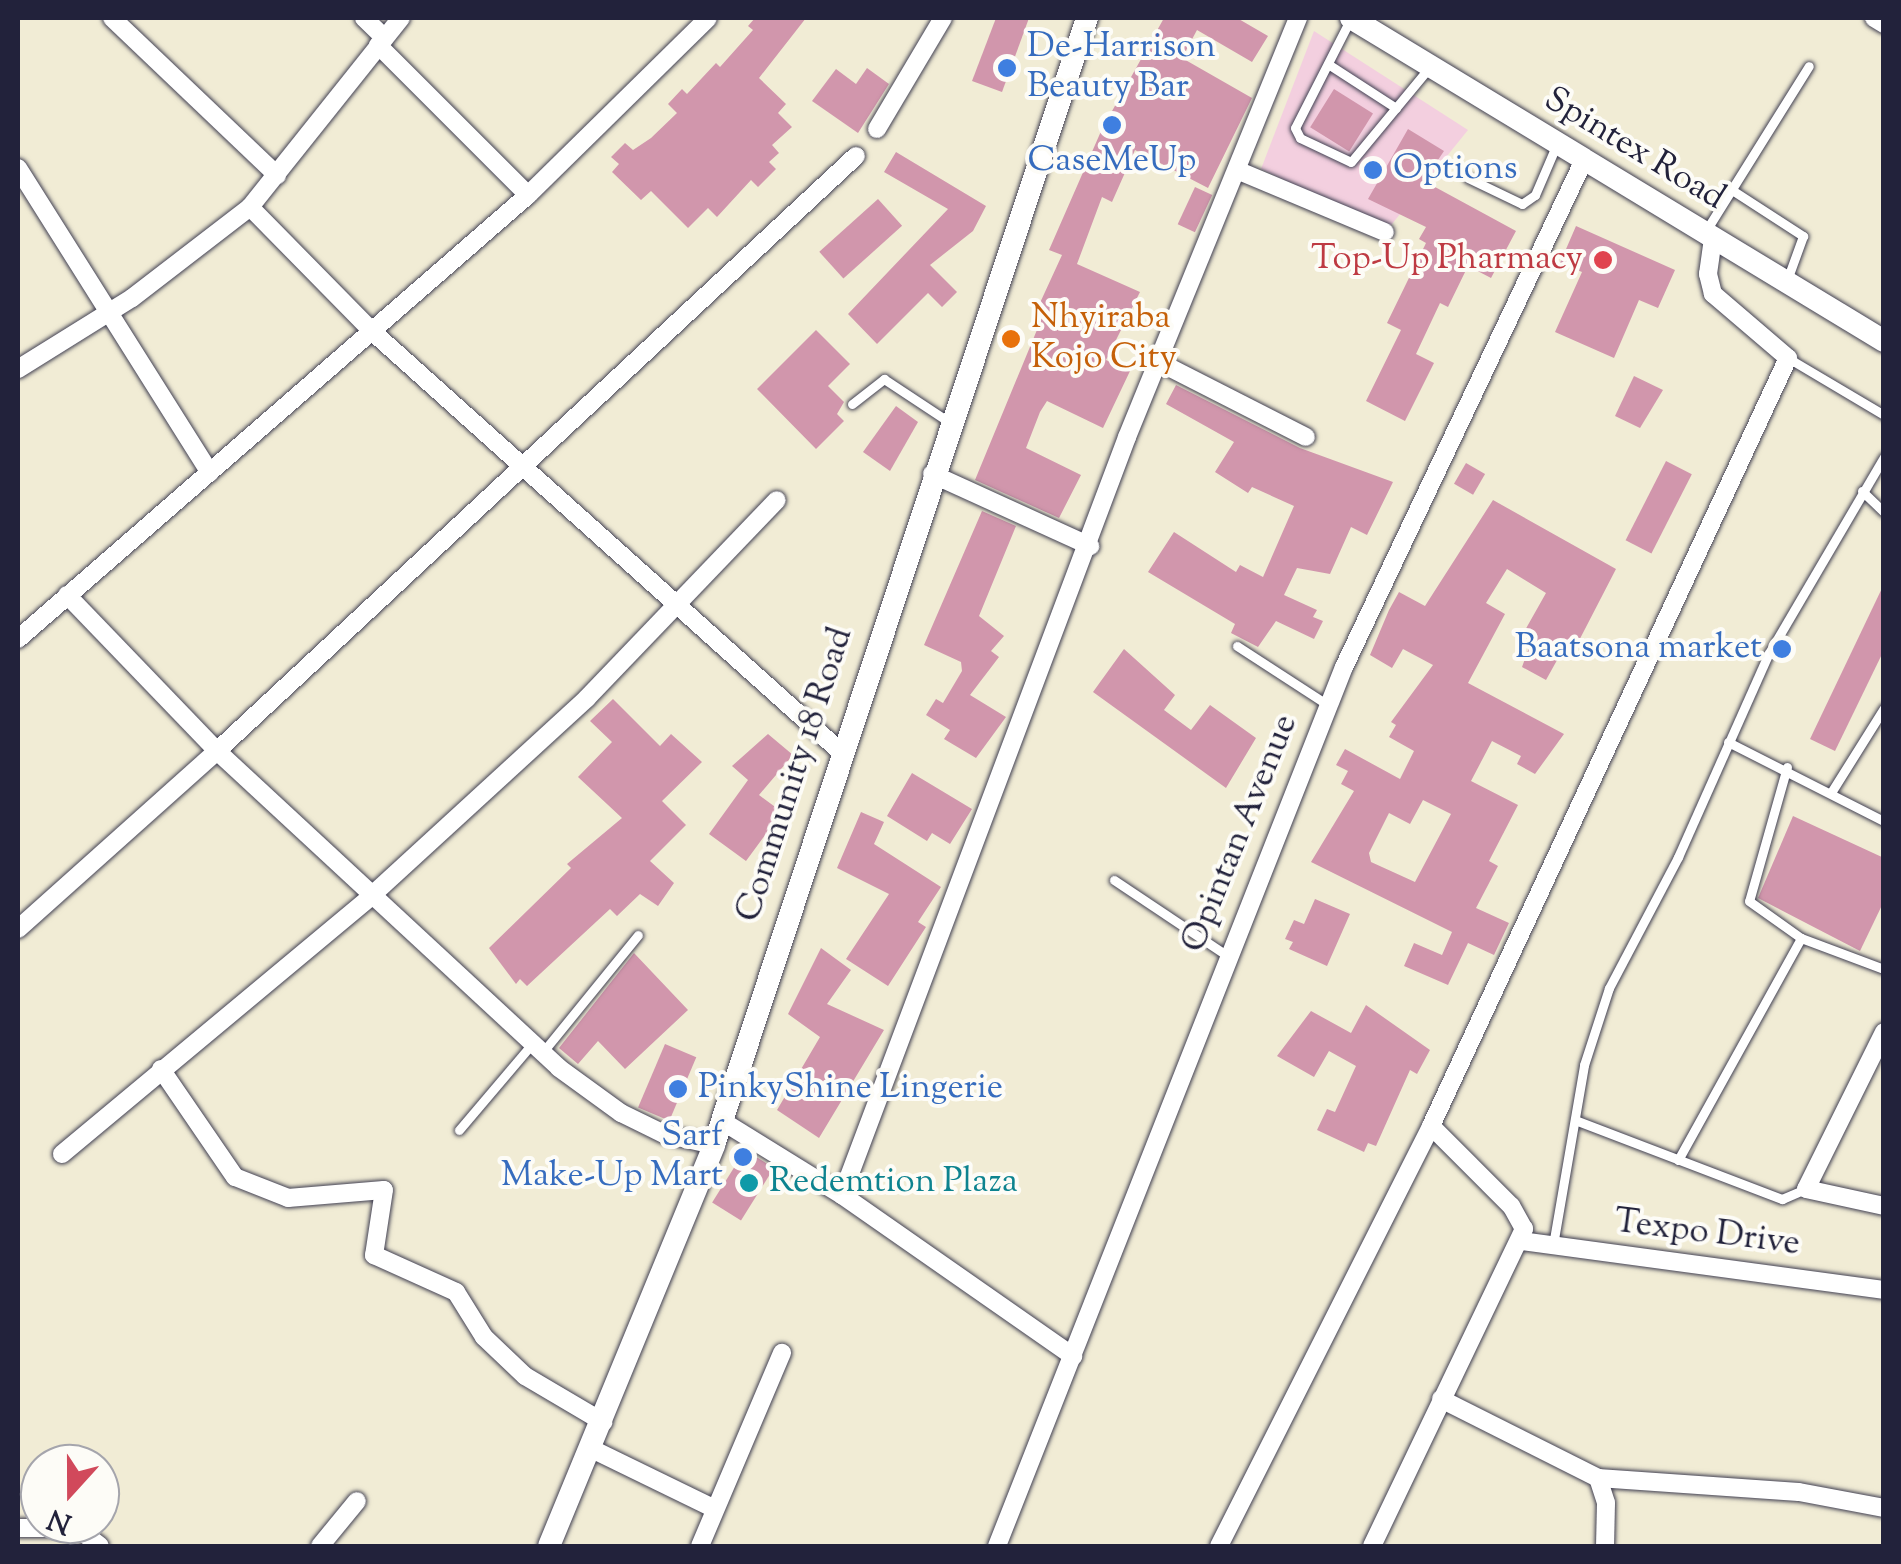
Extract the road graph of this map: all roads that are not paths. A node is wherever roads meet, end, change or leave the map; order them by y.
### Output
1 (112, 18) edge
2 (364, 18) edge
3 (401, 18) edge
4 (708, 18) edge
5 (943, 18) edge
6 (1088, 18) edge
7 (1298, 18) edge
8 (1355, 18) edge
9 (1874, 18) edge
10 (1884, 24) edge
11 (381, 41) junction
12 (1328, 64) junction
13 (1809, 66) dead end
14 (1430, 67) junction
15 (1396, 108) junction
16 (877, 129) dead end
17 (1556, 146) junction
18 (856, 156) dead end
19 (1583, 162) junction
20 (18, 168) edge
21 (1239, 170) junction
22 (277, 175) junction
23 (1468, 178) dead end
24 (1732, 190) junction
25 (528, 196) junction
26 (250, 207) junction
27 (1384, 232) dead end
28 (1709, 235) junction
29 (1786, 282) junction
30 (108, 313) junction
31 (374, 333) junction
32 (1884, 340) edge
33 (1788, 358) junction
34 (1157, 361) junction
35 (18, 369) edge
36 (852, 404) dead end
37 (1884, 414) edge
38 (949, 422) junction
39 (1306, 437) dead end
40 (1884, 458) edge
41 (522, 470) junction
42 (210, 474) junction
43 (932, 474) junction
44 (1862, 491) junction
45 (776, 500) dead end
46 (1884, 512) edge
47 (1090, 546) junction
48 (67, 595) junction
49 (676, 608) junction
50 (18, 639) edge
51 (1237, 646) dead end
52 (1328, 706) junction
53 (1884, 708) edge
54 (1728, 742) junction
55 (218, 752) junction
56 (840, 752) junction
57 (1786, 767) junction
58 (1832, 791) junction
59 (1884, 820) edge
60 (1114, 880) dead end
61 (370, 897) junction
62 (18, 929) edge
63 (638, 935) dead end
64 (1801, 938) junction
65 (1226, 955) junction
66 (1884, 969) edge
67 (1884, 1032) edge
68 (537, 1048) junction
69 (161, 1069) junction
70 (1575, 1120) junction
71 (722, 1121) junction
72 (1430, 1126) junction
73 (460, 1130) dead end
74 (714, 1145) junction
75 (62, 1154) dead end
76 (1678, 1160) junction
77 (1806, 1189) junction
78 (842, 1194) junction
79 (1884, 1206) edge
80 (1522, 1241) junction
81 (1552, 1247) junction
82 (1884, 1290) edge
83 (782, 1352) dead end
84 (1072, 1356) junction
85 (1441, 1399) junction
86 (603, 1422) junction
87 (592, 1448) junction
88 (1598, 1478) junction
89 (357, 1501) dead end
90 (714, 1508) junction
91 (1884, 1508) edge
92 (18, 1528) edge
93 (100, 1546) edge
94 (320, 1546) edge
95 (549, 1546) edge
96 (700, 1546) edge
97 (997, 1546) edge
98 (1219, 1546) edge
99 (1372, 1546) edge
100 (1605, 1546) edge

1 - 22 street
2 - 11 street
3 - 11 street
4 - 25 street
5 - 16 street
6 - 38 main road, Community 18 Road
7 - 21 street
8 - 12 lane
8 - 14 main road, Spintex Road
9 - 10 street
11 - 22 street
11 - 25 street
12 - 15 lane
12 - 15 lane
13 - 24 lane
14 - 15 lane
14 - 17 main road, Spintex Road
17 - 19 main road, Spintex Road
17 - 23 lane
18 - 41 street
19 - 28 main road, Spintex Road
19 - 52 street, Opintan Avenue
20 - 30 street
21 - 27 street
21 - 34 street
22 - 26 street
24 - 28 lane
24 - 29 lane
25 - 31 street
26 - 30 street
26 - 31 street
28 - 29 main road, Spintex Road
28 - 33 street
29 - 32 main road, Spintex Road
30 - 35 street
30 - 42 street
31 - 41 street
31 - 42 street
33 - 37 lane
33 - 72 street
34 - 39 street
34 - 47 street
36 - 38 lane
38 - 43 main road, Community 18 Road
40 - 44 lane
41 - 49 street
41 - 55 street
42 - 48 street
43 - 47 street
43 - 56 main road, Community 18 Road
44 - 46 lane
44 - 54 lane
45 - 49 street
47 - 78 street
48 - 50 street
48 - 55 street
49 - 56 street
49 - 61 street
51 - 52 lane
52 - 65 street, Opintan Avenue
53 - 58 lane
54 - 57 lane
54 - 70 lane
55 - 61 street
55 - 62 street
56 - 71 main road, Community 18 Road
57 - 58 lane
57 - 64 lane
58 - 59 lane
60 - 65 lane
61 - 68 street
61 - 69 street
63 - 68 lane
64 - 66 lane
64 - 76 lane
65 - 84 street, Opintan Avenue
67 - 77 street
68 - 73 lane
68 - 74 street
69 - 75 street
69 - 86 street
70 - 76 lane
70 - 81 lane
71 - 74 main road, Community 18 Road
71 - 78 street
72 - 80 street
72 - 98 street
74 - 86 main road, Community 18 Road
76 - 77 lane
77 - 79 street
78 - 84 street
80 - 81 street, Texpo Drive
80 - 85 street
81 - 82 street, Texpo Drive
83 - 90 street
84 - 97 street, Opintan Avenue
85 - 88 street
85 - 99 street
86 - 87 main road, Community 18 Road
87 - 90 street
87 - 95 main road, Community 18 Road
88 - 91 street
88 - 100 street
89 - 94 street
90 - 96 street
92 - 93 street

